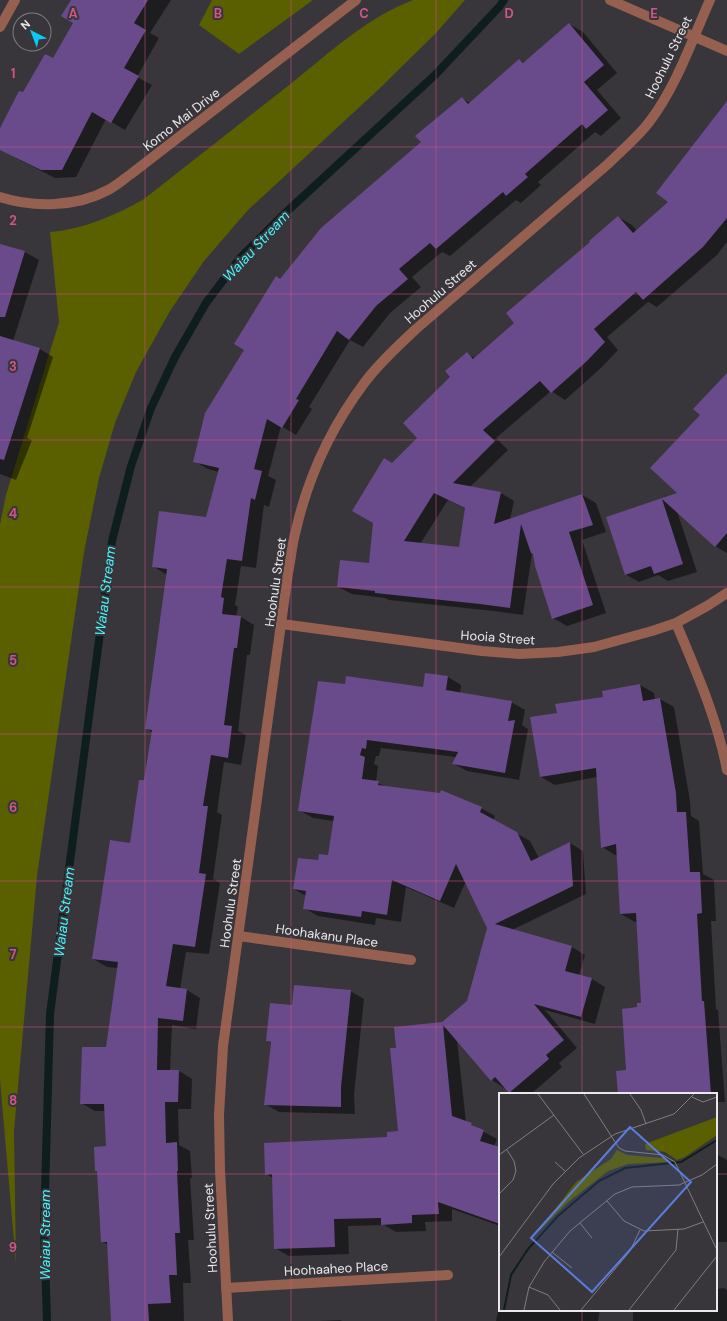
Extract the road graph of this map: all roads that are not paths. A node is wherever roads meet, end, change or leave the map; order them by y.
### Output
1 (15, 0) edge
2 (356, 0) edge
3 (610, 0) edge
4 (710, 0) edge
5 (0, 27) edge
6 (694, 37) junction
7 (727, 51) edge
8 (0, 197) edge
9 (727, 593) edge
10 (676, 623) junction
11 (282, 624) junction
12 (727, 770) edge
13 (238, 936) junction
14 (411, 960) dead end
15 (448, 1275) dead end
16 (226, 1288) junction
17 (228, 1321) edge

1 - 5 street
2 - 8 street, Komo Mai Drive
3 - 6 street
4 - 6 street, Hoohulu Street
6 - 7 street
6 - 11 street, Hoohulu Street
9 - 10 street, Hooia Street
10 - 11 street, Hooia Street
10 - 12 street
11 - 13 street, Hoohulu Street
13 - 14 street, Hoohakanu Place
13 - 16 street, Hoohulu Street
15 - 16 street, Hoohaaheo Place
16 - 17 street, Hoohulu Street

